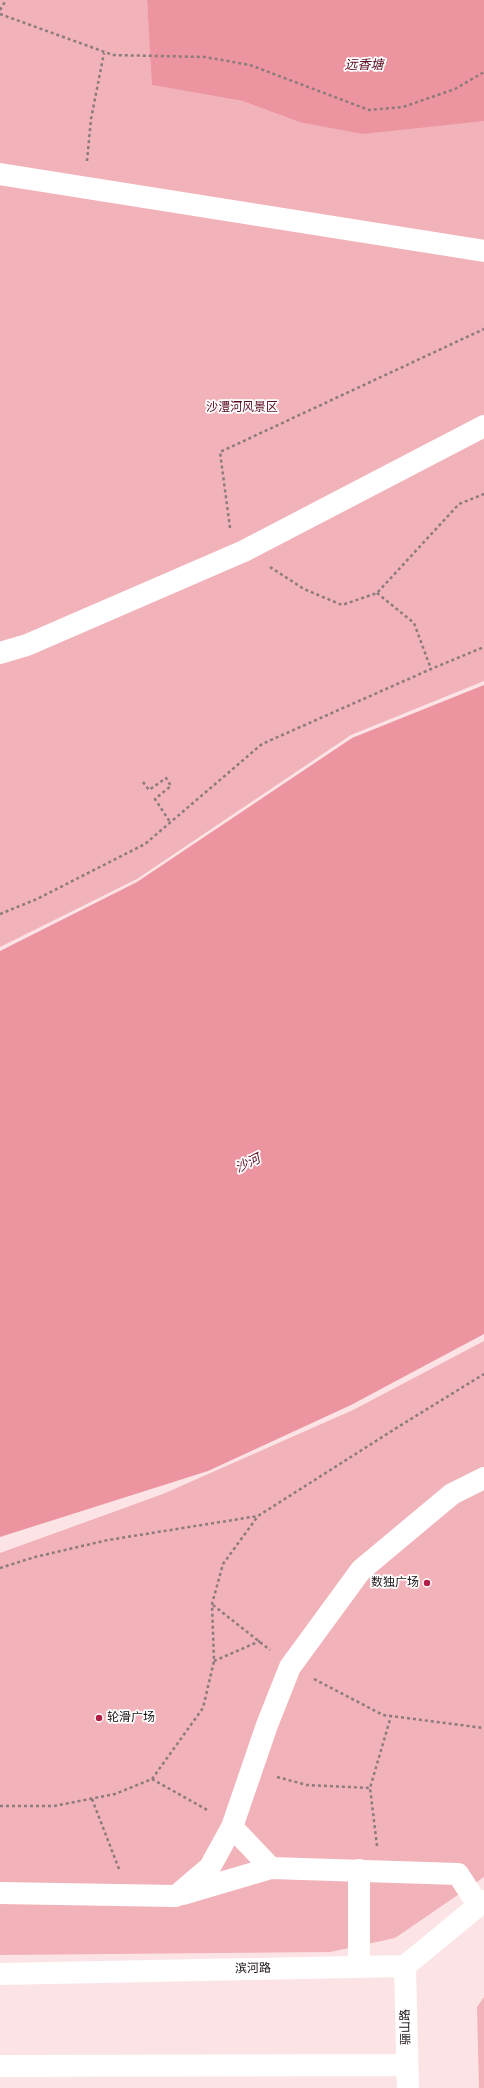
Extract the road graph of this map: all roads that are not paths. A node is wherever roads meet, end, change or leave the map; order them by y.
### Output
1 (0, 174) edge
2 (484, 251) edge
3 (484, 426) edge
4 (0, 653) edge
5 (484, 1478) edge
6 (232, 1827) junction
7 (271, 1868) junction
8 (359, 1870) junction
9 (0, 1893) edge
10 (176, 1896) junction
11 (481, 1903) edge
12 (359, 1966) junction
13 (405, 1966) junction
14 (0, 1974) edge
15 (407, 2065) junction
16 (0, 2066) edge
17 (408, 2088) edge

1 - 2 street
3 - 4 street
5 - 6 street
6 - 7 street
6 - 10 street
7 - 8 street
7 - 10 street
8 - 11 street
8 - 12 street
9 - 10 street
11 - 13 street
12 - 13 street, 滨河路
12 - 14 street, 滨河路
13 - 15 street, 骊山路
15 - 16 street
15 - 17 street, 骊山路

